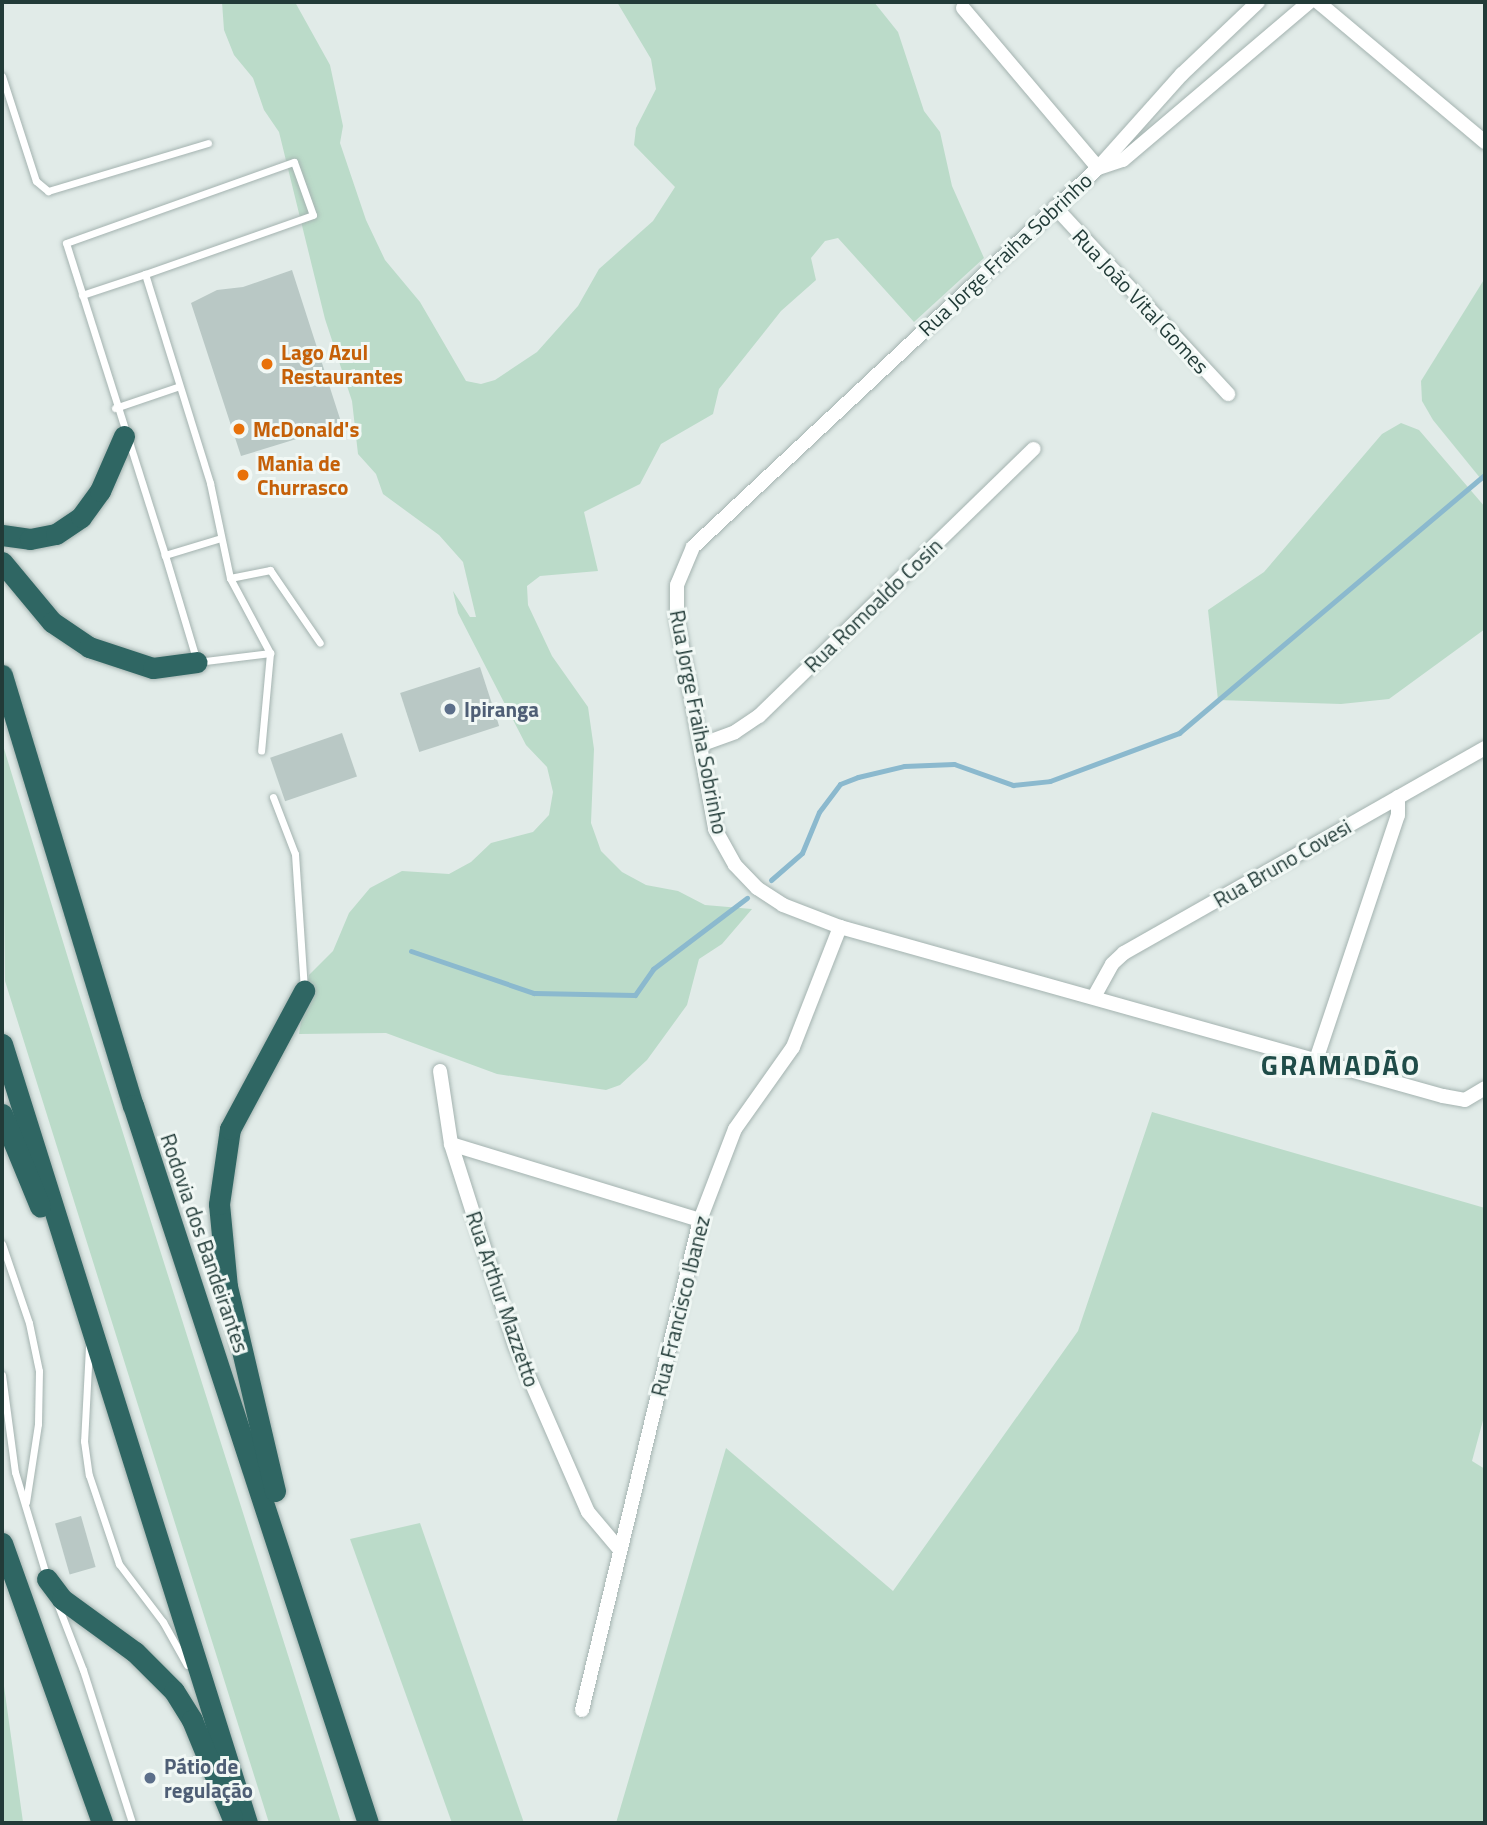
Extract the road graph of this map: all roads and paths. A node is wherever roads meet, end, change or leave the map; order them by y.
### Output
1 (1258, 2) edge
2 (1309, 2) edge
3 (1318, 2) edge
4 (963, 8) dead end
5 (2, 76) edge
6 (1485, 142) edge
7 (208, 143) dead end
8 (1098, 168) junction
9 (1055, 207) junction
10 (145, 274) junction
11 (82, 295) junction
12 (177, 387) junction
13 (1228, 394) dead end
14 (116, 408) junction
15 (124, 436) junction
16 (1034, 449) dead end
17 (2, 535) edge
18 (221, 538) junction
19 (164, 555) junction
20 (2, 562) edge
21 (230, 578) junction
22 (320, 643) dead end
23 (270, 653) junction
24 (197, 662) junction
25 (2, 675) edge
26 (700, 745) junction
27 (1485, 748) edge
28 (261, 751) dead end
29 (273, 797) dead end
30 (1398, 797) junction
31 (840, 927) junction
32 (304, 991) joint
33 (1095, 996) junction
34 (2, 1044) edge
35 (1316, 1060) junction
36 (440, 1071) dead end
37 (1485, 1088) edge
38 (2, 1114) edge
39 (451, 1144) junction
40 (700, 1220) junction
41 (2, 1244) edge
42 (90, 1325) junction
43 (2, 1375) edge
44 (26, 1511) junction
45 (2, 1544) edge
46 (620, 1550) junction
47 (47, 1579) junction
48 (304, 1616) junction
49 (582, 1710) dead end
50 (223, 1750) junction
51 (102, 1823) edge
52 (132, 1823) edge
53 (235, 1823) edge
54 (247, 1823) edge
55 (368, 1823) edge

1 - 8 street
2 - 8 street
3 - 6 street
4 - 8 street
5 - 7 lane
8 - 9 street, Rua Jorge Fraiha Sobrinho
9 - 13 street, Rua João Vital Gomes
9 - 26 street, Rua Jorge Fraiha Sobrinho
10 - 11 lane
10 - 11 lane
10 - 12 lane
11 - 14 lane
12 - 14 lane
12 - 18 lane
14 - 15 lane
15 - 17 highway
15 - 19 lane
16 - 26 street, Rua Romoaldo Cosin
18 - 19 lane
18 - 21 lane
19 - 24 lane
20 - 24 highway
21 - 22 lane
21 - 23 lane
23 - 24 lane
23 - 28 lane
25 - 48 highway, Rodovia dos Bandeirantes
26 - 31 street, Rua Jorge Fraiha Sobrinho
27 - 30 street, Rua Bruno Covesi
29 - 32 lane
30 - 33 street, Rua Bruno Covesi
30 - 35 street
31 - 33 street, Rua Jorge Fraiha Sobrinho
31 - 40 street, Rua Francisco Ibanez
32 - 48 highway
33 - 35 street, Rua Jorge Fraiha Sobrinho
34 - 42 highway
35 - 37 street, Rua Jorge Fraiha Sobrinho
36 - 39 street, Rua Arthur Mazzetto
38 - 42 highway
39 - 40 street
39 - 46 street, Rua Arthur Mazzetto
40 - 46 street, Rua Francisco Ibanez
41 - 44 lane
42 - 50 highway
42 - 50 lane
43 - 44 lane
44 - 47 lane
45 - 51 highway
46 - 49 street, Rua Francisco Ibanez
47 - 52 lane
47 - 53 highway
48 - 55 highway, Rodovia dos Bandeirantes
50 - 54 highway

